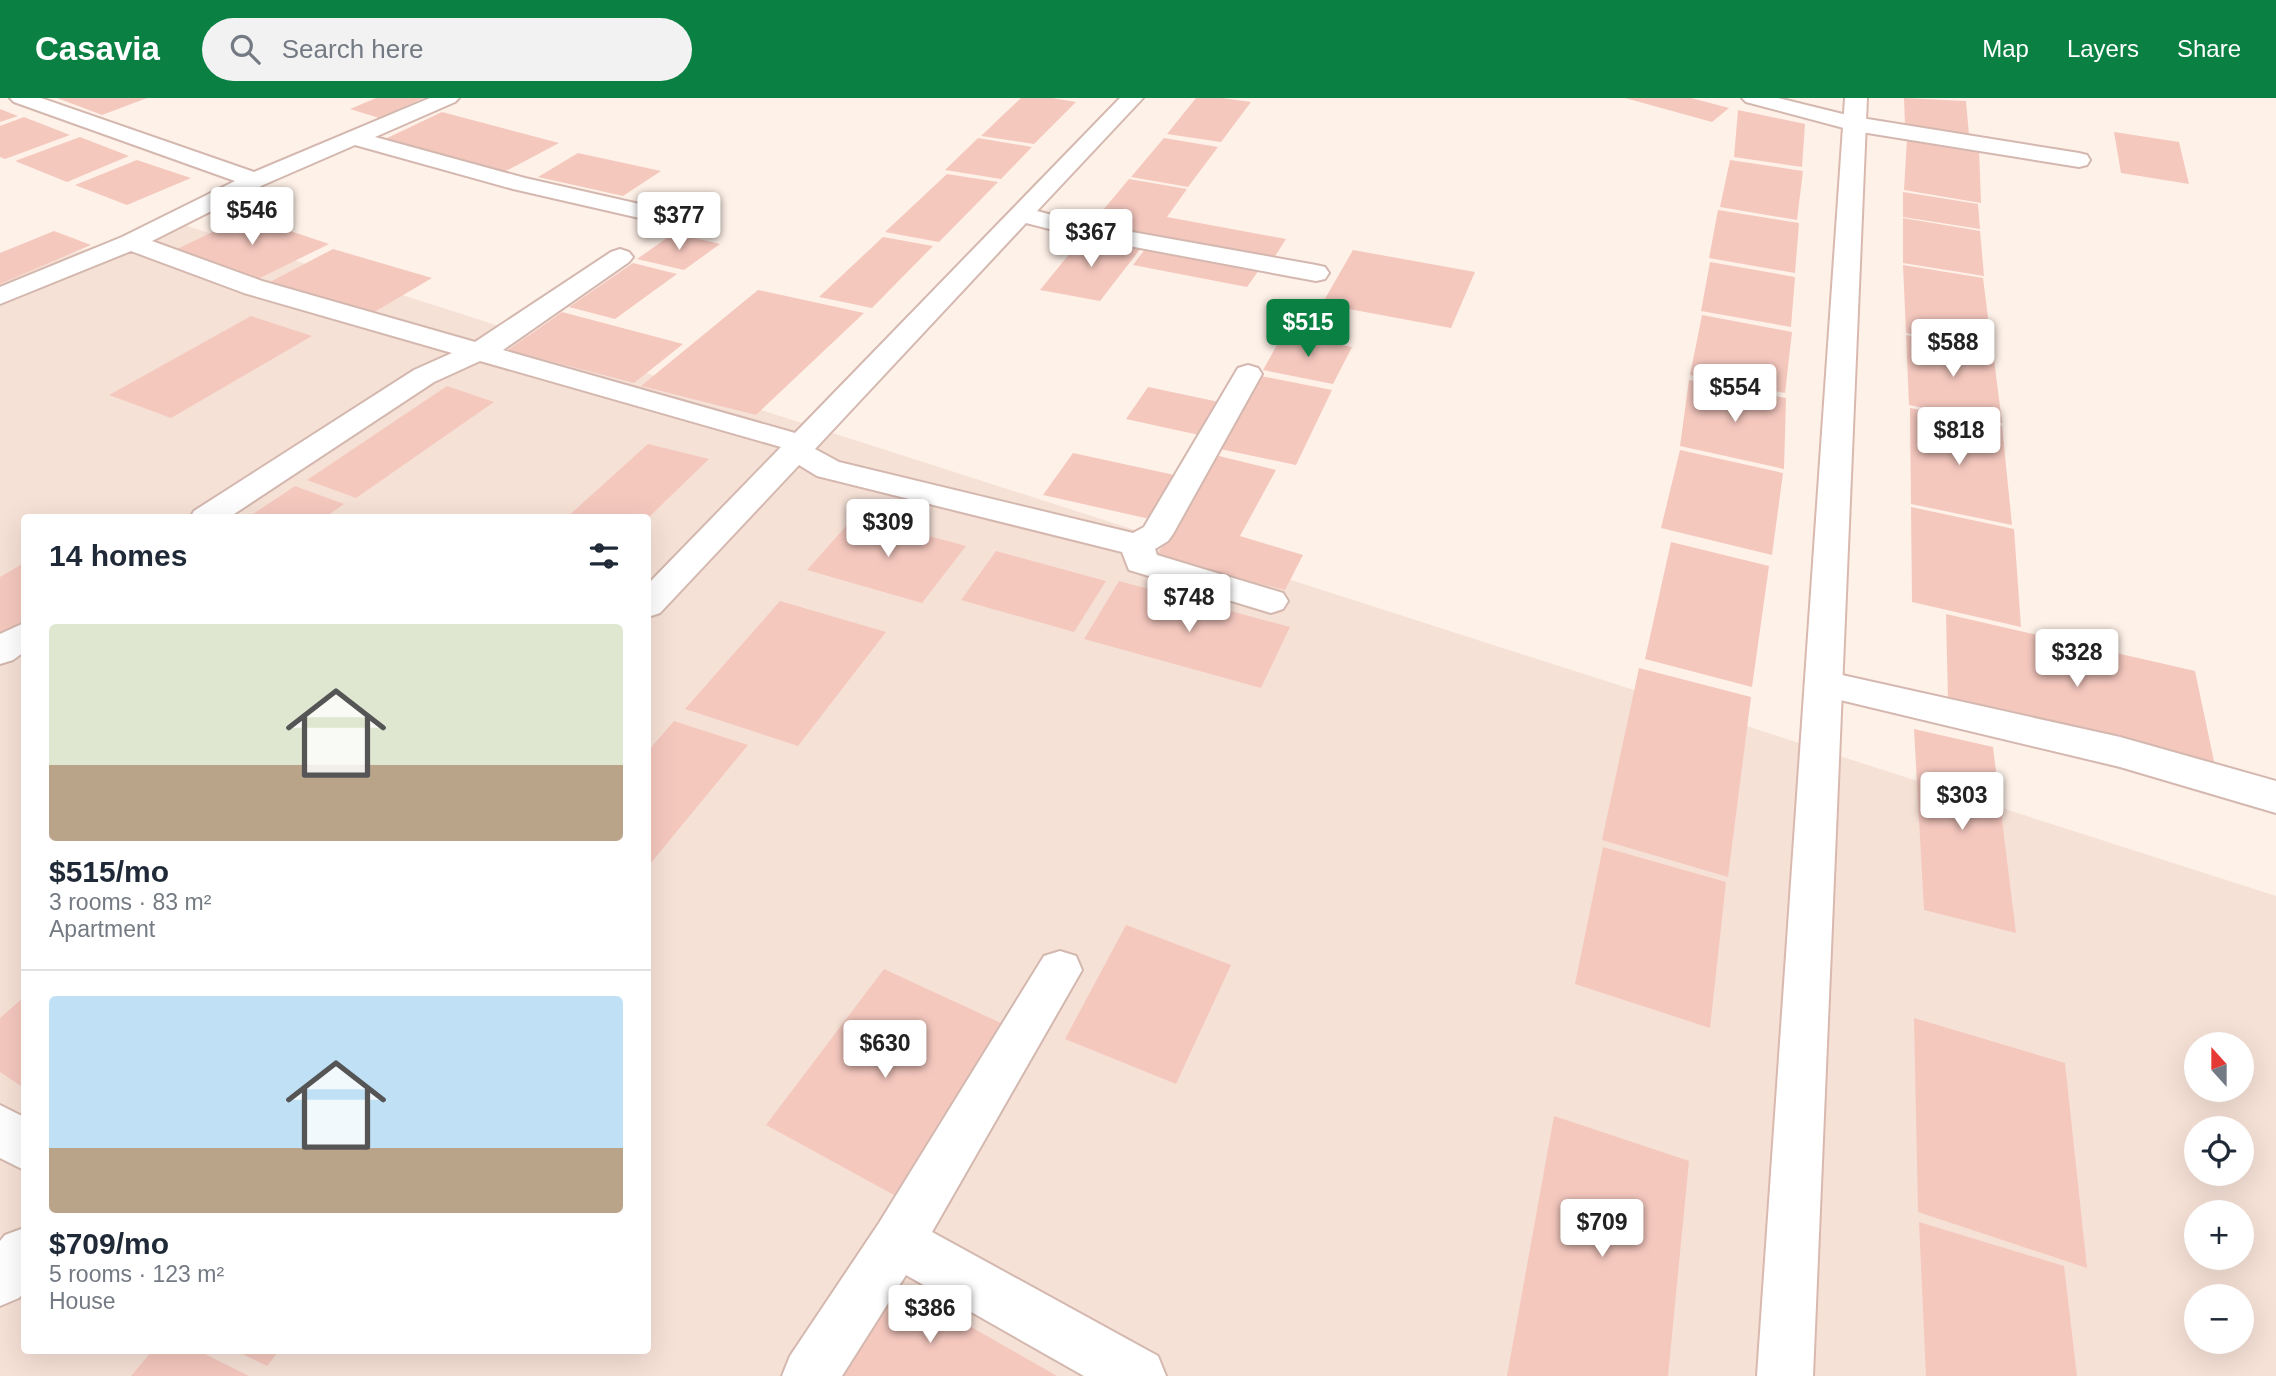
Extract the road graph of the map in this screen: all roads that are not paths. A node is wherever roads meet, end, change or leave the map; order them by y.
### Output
1 (21, 98) edge
2 (448, 98) edge
3 (1132, 98) edge
4 (1753, 98) edge
5 (1856, 111) edge
6 (357, 139) junction
7 (2079, 160) dead end
8 (256, 180) junction
9 (1023, 215) junction
10 (670, 218) dead end
11 (131, 242) junction
12 (621, 257) dead end
13 (1316, 273) dead end
14 (0, 296) edge
15 (475, 352) junction
16 (1248, 374) dead end
17 (799, 447) junction
18 (212, 514) edge
19 (1138, 545) junction
20 (1271, 601) dead end
21 (651, 602) edge
22 (21, 637) edge
23 (0, 651) edge
24 (1824, 684) junction
25 (2276, 797) edge
26 (1060, 970) dead end
27 (0, 1128) edge
28 (21, 1144) edge
29 (897, 1241) junction
30 (21, 1257) edge
31 (0, 1279) edge
32 (810, 1376) edge
33 (1138, 1376) edge
34 (1785, 1376) edge

1 - 8 street
2 - 6 street
3 - 9 street
4 - 5 street
5 - 7 street
5 - 24 street
6 - 8 street
6 - 10 street
8 - 11 street
9 - 13 street
9 - 17 street
11 - 14 street
11 - 15 street
12 - 15 street
15 - 17 street
15 - 18 street
16 - 19 street
17 - 19 street
17 - 21 street
19 - 20 street
22 - 23 street
24 - 25 street
24 - 34 street
26 - 29 street
27 - 28 street
29 - 32 street
29 - 33 street
30 - 31 street

